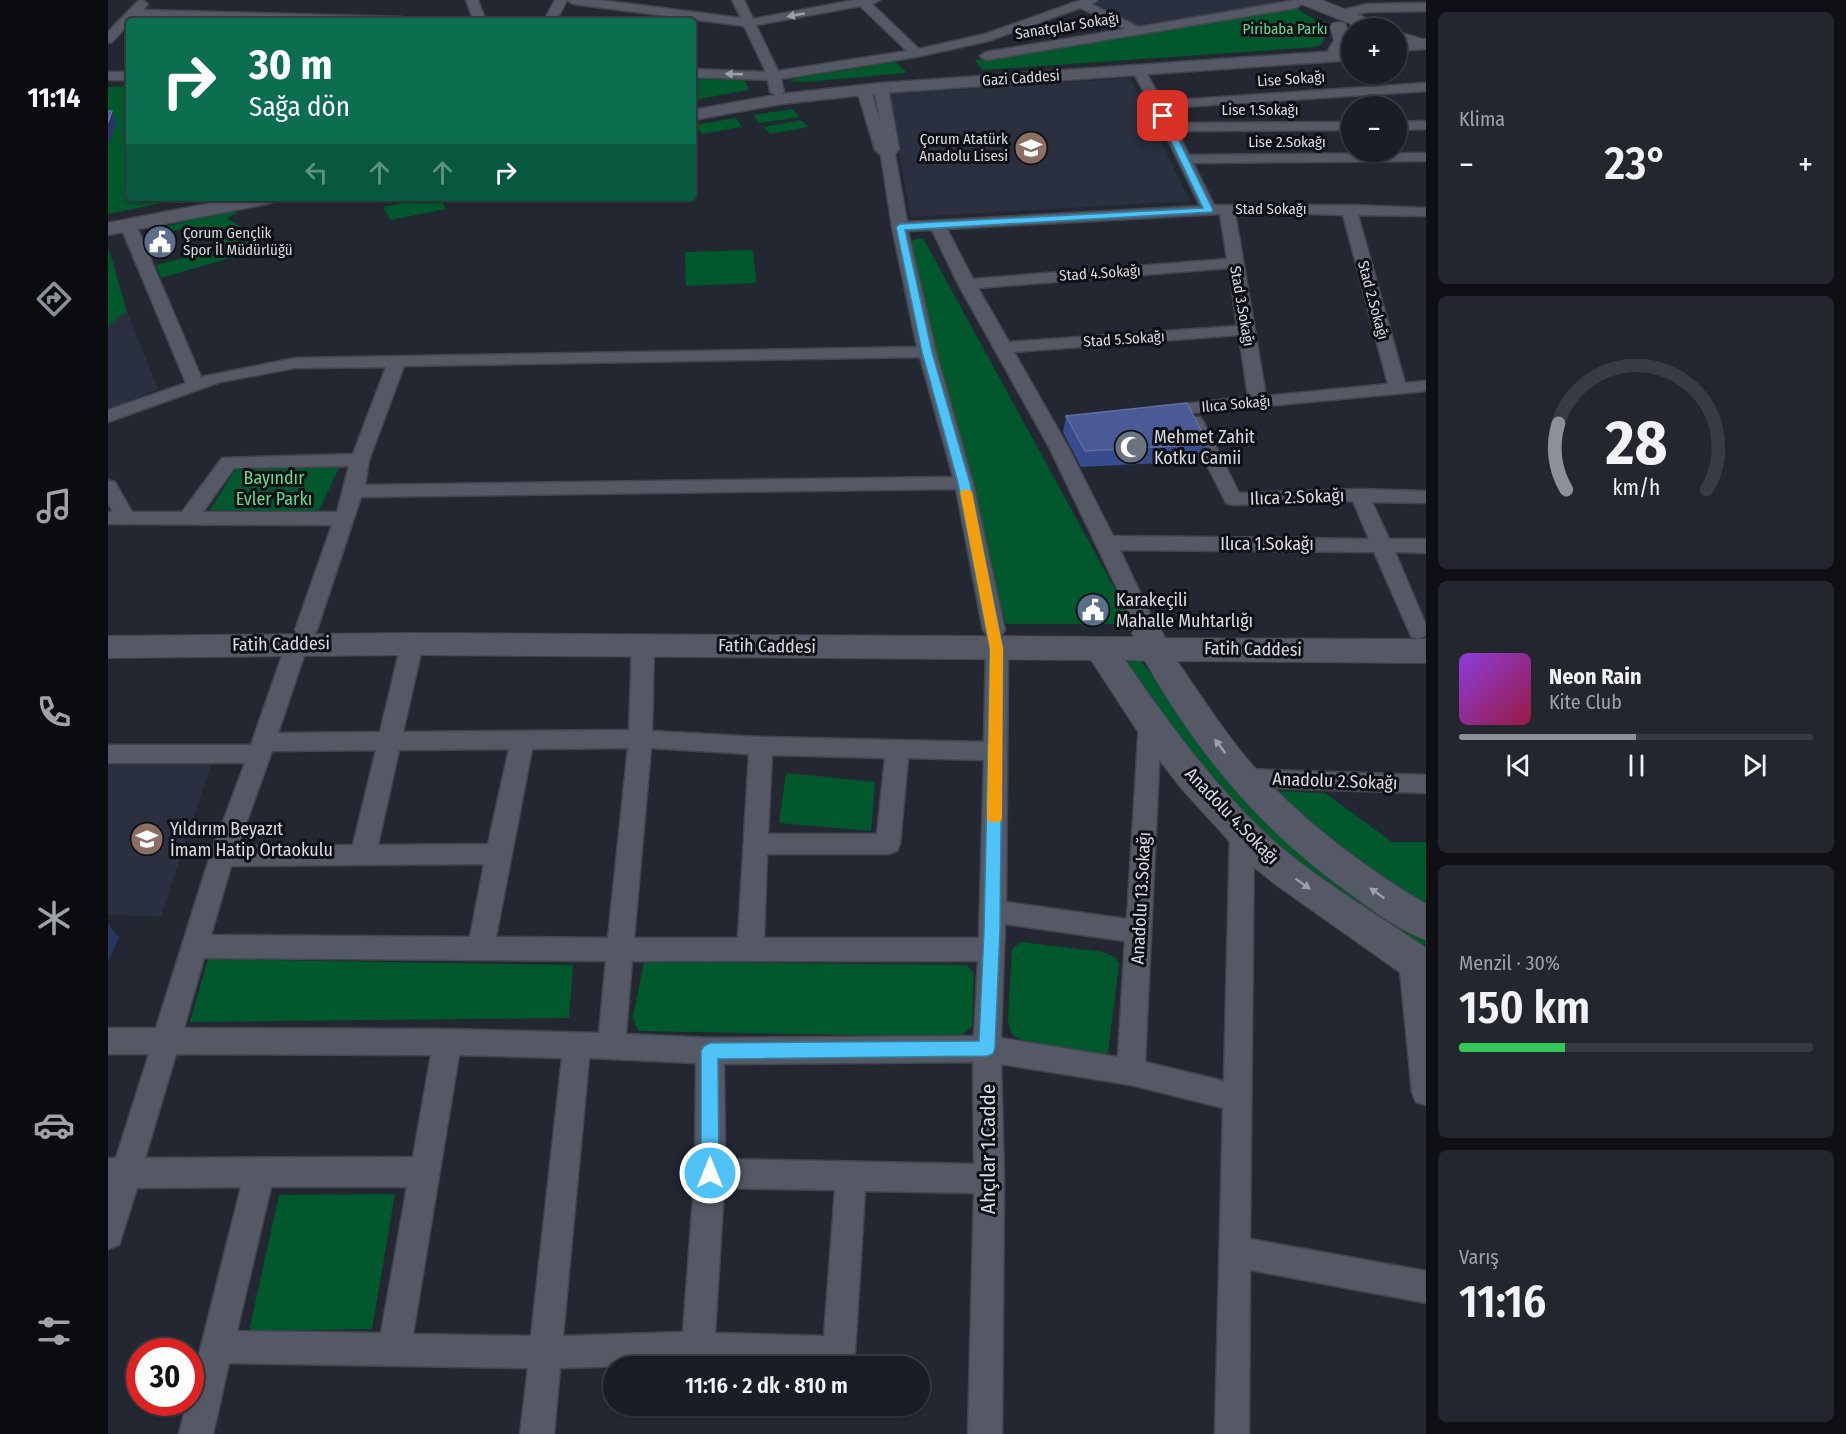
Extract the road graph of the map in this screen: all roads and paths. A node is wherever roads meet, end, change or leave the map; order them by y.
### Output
1 (146, 0) edge
2 (472, 0) edge
3 (561, 0) edge
4 (573, 0) edge
5 (738, 0) edge
6 (866, 1) edge
7 (1297, 1) edge
8 (1086, 2) edge
9 (1426, 7) edge
10 (134, 13) junction
11 (335, 17) edge
12 (129, 18) edge
13 (352, 18) edge
14 (479, 18) edge
15 (552, 18) edge
16 (1354, 18) edge
17 (126, 21) edge
18 (749, 23) junction
19 (1341, 23) edge
20 (1139, 31) junction
21 (108, 39) edge
22 (1407, 40) edge
23 (1407, 46) edge
24 (1424, 46) edge
25 (1407, 50) edge
26 (1341, 51) edge
27 (916, 52) junction
28 (1341, 52) edge
29 (986, 56) dead end
30 (1138, 70) junction
31 (696, 74) edge
32 (108, 76) edge
33 (126, 76) edge
34 (870, 85) junction
35 (1426, 87) edge
36 (777, 89) junction
37 (1158, 105) junction
38 (696, 107) edge
39 (696, 114) edge
40 (1426, 125) edge
41 (1341, 126) edge
42 (1407, 126) edge
43 (1168, 127) junction
44 (1426, 157) edge
45 (1184, 159) junction
46 (207, 201) edge
47 (251, 201) edge
48 (1227, 209) junction
49 (1349, 209) junction
50 (1209, 210) junction
51 (1426, 212) edge
52 (108, 220) edge
53 (128, 225) junction
54 (937, 225) junction
55 (900, 227) junction
56 (108, 229) edge
57 (1234, 263) junction
58 (966, 284) junction
59 (1245, 330) junction
60 (1002, 348) junction
61 (927, 352) junction
62 (397, 361) junction
63 (195, 384) junction
64 (1426, 386) edge
65 (1398, 389) junction
66 (1258, 402) junction
67 (1188, 409) junction
68 (1141, 413) edge
69 (108, 416) edge
70 (1069, 420) edge
71 (1045, 422) junction
72 (360, 460) junction
73 (964, 483) junction
74 (108, 486) edge
75 (354, 491) junction
76 (1360, 495) junction
77 (1426, 497) edge
78 (117, 518) edge
79 (188, 518) junction
80 (345, 519) junction
81 (1107, 543) junction
82 (1383, 544) junction
83 (1426, 546) edge
84 (108, 629) edge
85 (301, 637) junction
86 (1423, 638) edge
87 (996, 639) junction
88 (1150, 639) junction
89 (412, 644) junction
90 (643, 645) junction
91 (108, 647) edge
92 (1101, 650) junction
93 (1150, 723) junction
94 (640, 739) junction
95 (522, 740) junction
96 (390, 741) junction
97 (760, 746) junction
98 (262, 748) junction
99 (897, 749) junction
100 (996, 751) junction
101 (108, 754) edge
102 (1243, 778) junction
103 (1426, 784) edge
104 (1242, 832) junction
105 (755, 844) junction
106 (498, 854) junction
107 (363, 855) junction
108 (222, 856) junction
109 (993, 911) junction
110 (1426, 924) edge
111 (1140, 932) junction
112 (195, 946) junction
113 (481, 949) junction
114 (992, 949) junction
115 (620, 950) junction
116 (750, 950) junction
117 (1419, 964) edge
118 (108, 1041) edge
119 (167, 1041) junction
120 (447, 1042) junction
121 (577, 1045) junction
122 (611, 1046) junction
123 (987, 1048) junction
124 (710, 1051) junction
125 (1131, 1072) junction
126 (1426, 1092) edge
127 (1238, 1098) junction
128 (260, 1172) junction
129 (424, 1172) junction
130 (117, 1173) edge
131 (710, 1173) junction
132 (851, 1177) junction
133 (988, 1179) junction
134 (108, 1234) edge
135 (1236, 1252) junction
136 (1426, 1287) edge
137 (218, 1347) junction
138 (698, 1348) junction
139 (394, 1350) junction
140 (547, 1352) junction
141 (196, 1434) edge
142 (537, 1434) edge
143 (985, 1434) edge
144 (1232, 1434) edge

1 - 10 street
2 - 14 street
3 - 15 street
4 - 18 street
5 - 18 street
6 -> 18 street
6 - 27 street
7 - 19 main road
7 - 20 street, Sanatçılar Sokağı
8 - 20 street
8 - 27 street
9 - 16 street
10 - 11 street
10 - 12 street
11 - 13 street
17 - 21 street
18 - 36 street
20 - 29 street, Sanatçılar Sokağı
22 - 24 main road
23 - 24 street
24 - 25 street
26 - 34 street, Gazi Caddesi
27 - 36 street
28 - 30 street, Gazi Caddesi
30 - 34 street, Gazi Caddesi
30 - 37 street
36 -> 31 street
32 - 33 street
34 - 36 street, Gazi Caddesi
34 - 55 street, Ahçılar 1.Cadde
35 - 37 street, Lise Sokağı
36 - 38 street, Gazi Caddesi
36 - 39 street, Gazi Caddesi
37 - 43 street
40 - 42 street
41 - 43 street, Lise 1.Sokağı
43 - 45 street
44 - 45 street, Lise 2.Sokağı
45 - 50 street
46 - 52 street
47 - 53 street
48 - 49 street, Stad Sokağı
48 - 50 street, Stad Sokağı
48 - 57 street, Stad 3.Sokağı
49 - 51 street, Stad Sokağı
49 - 65 street, Stad 2.Sokağı
50 - 54 street, Stad Sokağı
53 - 56 street
53 - 63 street
54 - 55 street, Stad Sokağı
54 - 58 street
55 - 61 street, Ahçılar 1.Cadde
57 - 58 street, Stad 4.Sokağı
57 - 59 street, Stad 3.Sokağı
58 - 60 street
59 - 60 street, Stad 5.Sokağı
59 - 66 street, Stad 3.Sokağı
60 - 71 street
61 - 62 street
61 - 73 street, Ahçılar 1.Cadde
62 - 63 street
62 - 72 street
63 - 69 street
64 - 65 street, Ilıca Sokağı
65 - 66 street, Ilıca Sokağı
66 - 67 street, Ilıca Sokağı
67 - 68 street, Ilıca Sokağı
67 - 76 street, Ilıca 2.Sokağı
70 - 71 street
71 - 81 street
72 - 75 street
72 - 79 street
73 - 75 street
73 - 87 street, Ahçılar 1.Cadde
74 - 78 street
75 - 80 street
76 - 77 street, Ilıca 2.Sokağı
76 - 82 street
78 - 79 street
79 - 80 street
80 - 85 street
81 - 82 street, Ilıca 1.Sokağı
81 - 88 street
82 - 83 street, Ilıca 1.Sokağı
82 - 86 street
84 - 85 main road, Fatih Caddesi
85 - 87 main road, Fatih Caddesi
85 - 89 main road, Fatih Caddesi
85 - 91 main road, Fatih Caddesi
85 - 98 street
86 - 88 main road, Fatih Caddesi
87 - 88 main road, Fatih Caddesi
87 - 90 main road, Fatih Caddesi
87 - 92 main road, Fatih Caddesi
87 - 100 street, Ahçılar 1.Cadde
88 - 92 main road, Fatih Caddesi
102 -> 88 main road, Anadolu 4.Sokağı
89 - 90 main road, Fatih Caddesi
89 - 96 street
90 - 94 street
92 - 93 main road, Anadolu 4.Sokağı
93 - 104 main road, Anadolu 4.Sokağı
93 - 111 street, Anadolu 13.Sokağı
94 - 95 street
94 - 97 street
94 - 115 street
95 - 96 street
95 - 106 street
96 - 98 street
96 - 107 street
97 - 99 street
97 - 105 street
98 - 101 street
98 - 108 street
99 - 100 street
99 - 105 street
100 - 109 street, Ahçılar 1.Cadde
102 - 103 street, Anadolu 2.Sokağı
110 -> 102 main road, Anadolu 4.Sokağı
104 -> 117 main road, Anadolu 4.Sokağı
104 - 127 street
105 - 116 street
106 - 107 street
106 - 113 street
107 - 108 street
108 - 112 street
109 - 111 street
109 - 114 street, Ahçılar 1.Cadde
111 - 125 street, Anadolu 13.Sokağı
112 - 113 street
112 - 119 street
113 - 115 street
114 - 116 street
114 - 123 street, Ahçılar 1.Cadde
115 - 116 street
115 - 122 street
117 - 126 street
118 - 119 street
119 - 120 street
119 - 130 street
120 - 121 street
120 - 129 street
121 - 122 street
121 - 140 street
122 - 124 street
123 - 124 street
123 - 125 street
123 - 133 street, Ahçılar 1.Cadde
124 - 131 street
125 - 127 street
127 - 135 street
128 - 129 street
128 - 130 street
128 - 137 street
129 - 139 street
130 - 134 street
131 - 132 street
131 - 138 street
132 - 133 street
132 - 138 street
133 - 143 street, Ahçılar 1.Cadde
135 - 136 street
135 - 144 street
137 - 139 street
137 - 141 street
138 - 140 street
139 - 140 street
140 - 142 street

